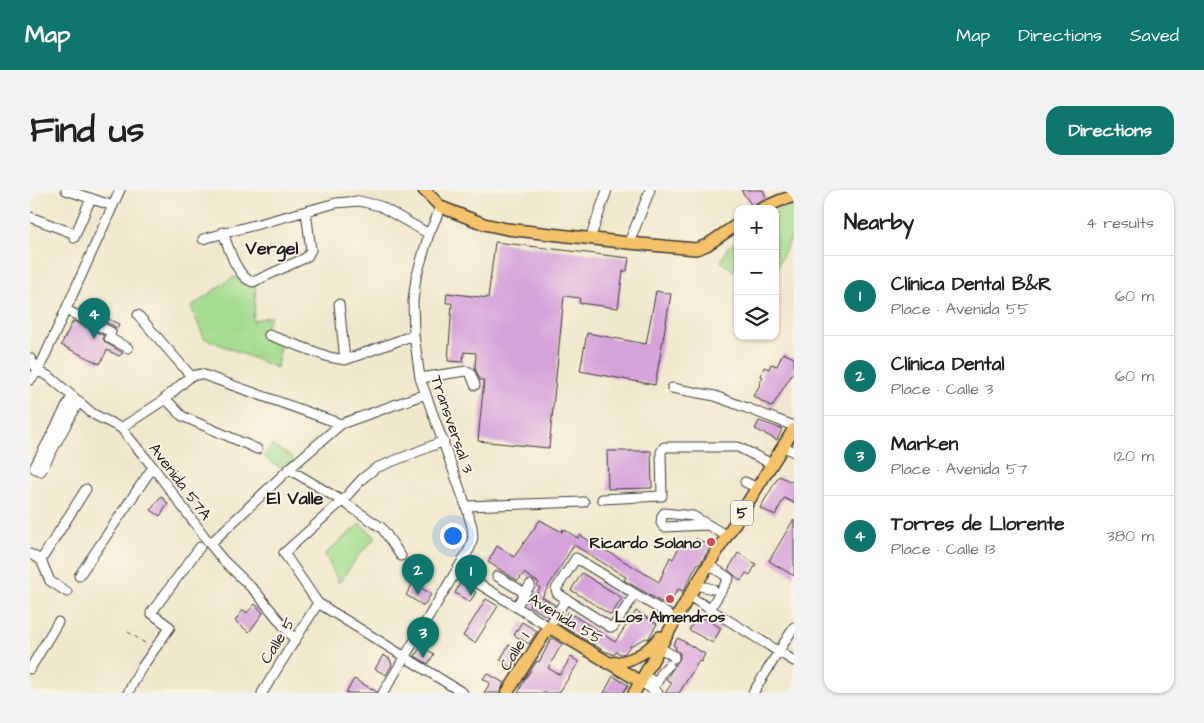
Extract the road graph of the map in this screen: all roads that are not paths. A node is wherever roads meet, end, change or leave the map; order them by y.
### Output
1 (66, 190) edge
2 (120, 190) edge
3 (424, 190) edge
4 (607, 190) edge
5 (650, 190) edge
6 (794, 196) edge
7 (91, 198) junction
8 (769, 205) edge
9 (113, 206) junction
10 (441, 207) junction
11 (306, 212) junction
12 (30, 217) edge
13 (734, 227) edge
14 (223, 232) junction
15 (429, 234) junction
16 (203, 239) dead end
17 (590, 239) junction
18 (629, 244) junction
19 (339, 304) dead end
20 (66, 310) junction
21 (138, 315) dead end
22 (269, 335) dead end
23 (414, 335) junction
24 (128, 348) dead end
25 (30, 358) edge
26 (345, 360) junction
27 (38, 371) junction
28 (191, 376) junction
29 (420, 378) junction
30 (30, 380) edge
31 (475, 385) dead end
32 (672, 388) dead end
33 (425, 394) junction
34 (165, 398) junction
35 (75, 399) junction
36 (341, 424) junction
37 (122, 428) junction
38 (794, 428) edge
39 (444, 441) junction
40 (783, 446) junction
41 (257, 449) dead end
42 (794, 452) edge
43 (772, 464) junction
44 (153, 467) junction
45 (290, 469) junction
46 (745, 482) dead end
47 (757, 488) junction
48 (86, 489) dead end
49 (602, 499) dead end
50 (342, 500) junction
51 (584, 502) dead end
52 (466, 506) junction
53 (707, 525) dead end
54 (727, 536) junction
55 (210, 544) junction
56 (200, 547) dead end
57 (30, 554) edge
58 (401, 556) dead end
59 (41, 560) junction
60 (709, 565) junction
61 (458, 571) junction
62 (80, 576) dead end
63 (497, 576) dead end
64 (696, 585) junction
65 (718, 591) junction
66 (67, 592) dead end
67 (635, 594) junction
68 (689, 596) junction
69 (566, 599) junction
70 (318, 603) junction
71 (516, 607) junction
72 (710, 609) junction
73 (676, 619) junction
74 (58, 622) dead end
75 (549, 627) junction
76 (794, 627) edge
77 (295, 640) junction
78 (660, 648) junction
79 (779, 652) junction
80 (405, 657) junction
81 (794, 661) edge
82 (608, 662) junction
83 (30, 669) edge
84 (642, 679) junction
85 (128, 693) edge
86 (262, 693) edge
87 (383, 693) edge
88 (463, 693) edge
89 (507, 693) edge
90 (634, 693) edge
91 (658, 693) edge
92 (754, 693) edge

1 - 7 street
2 - 9 street
3 - 10 main road
4 - 17 street
5 - 18 street
6 - 8 main road
7 - 9 street
7 - 12 street
9 - 20 street
10 - 15 street, Transversal 3
10 - 17 main road
11 - 14 street
11 - 14 street
11 - 15 street
13 - 18 main road
14 - 16 street
15 - 23 street, Transversal 3
17 - 18 main road
19 - 26 street
20 - 24 street
20 - 27 street
21 - 28 street
22 - 26 street
23 - 26 street
23 - 29 street, Transversal 3
25 - 27 street, Avenida 57A
27 - 30 street
27 - 35 street, Avenida 57A
28 - 34 street
28 - 36 street
29 - 31 street
29 - 33 street, Transversal 3
32 - 38 street
33 - 36 street
33 - 39 street, Transversal 3
34 - 37 street
34 - 41 street
35 - 35 street
35 - 37 street, Avenida 57A
36 - 45 street
37 - 44 street, Avenida 57A
38 - 40 main road, 5
39 - 50 street
39 - 52 street, Transversal 3
40 - 42 street
40 - 43 main road, 5
43 - 47 main road, 5
43 - 49 street
44 - 55 street, Avenida 57A
44 - 62 street
45 - 50 street
45 - 55 street
46 - 47 street
47 - 54 main road, 5
48 - 59 street
50 - 58 street
50 - 70 street
51 - 52 street
52 - 61 street, Transversal 3
53 - 54 street
54 - 60 main road, 5
55 - 77 street, Avenida 57A
56 - 85 street
57 - 59 street
59 - 66 street
60 - 64 main road, 5
60 - 65 street
61 - 71 street, Avenida 55
61 - 80 street, Transversal 3
63 - 71 street
64 - 65 street
64 - 68 main road, 5
65 - 72 street
67 - 69 street
67 - 69 street
67 - 73 street
68 - 72 street
68 - 73 main road, 5
69 - 75 street
70 - 77 street, Calle 5
70 - 80 street
71 - 75 street, Avenida 55
72 - 79 street
73 - 78 main road, 5
73 - 82 main road, 5
74 - 83 street
75 - 82 main road, Avenida 55
75 - 89 main road, Calle 1
76 - 79 street
77 - 86 street, Calle 5
78 - 84 main road, 5
78 - 84 street
79 - 81 street
79 - 92 street
80 - 87 street, Transversal 3
80 - 88 street
82 - 84 main road, Avenida 55
84 - 90 main road
84 - 91 street, Avenida 55

